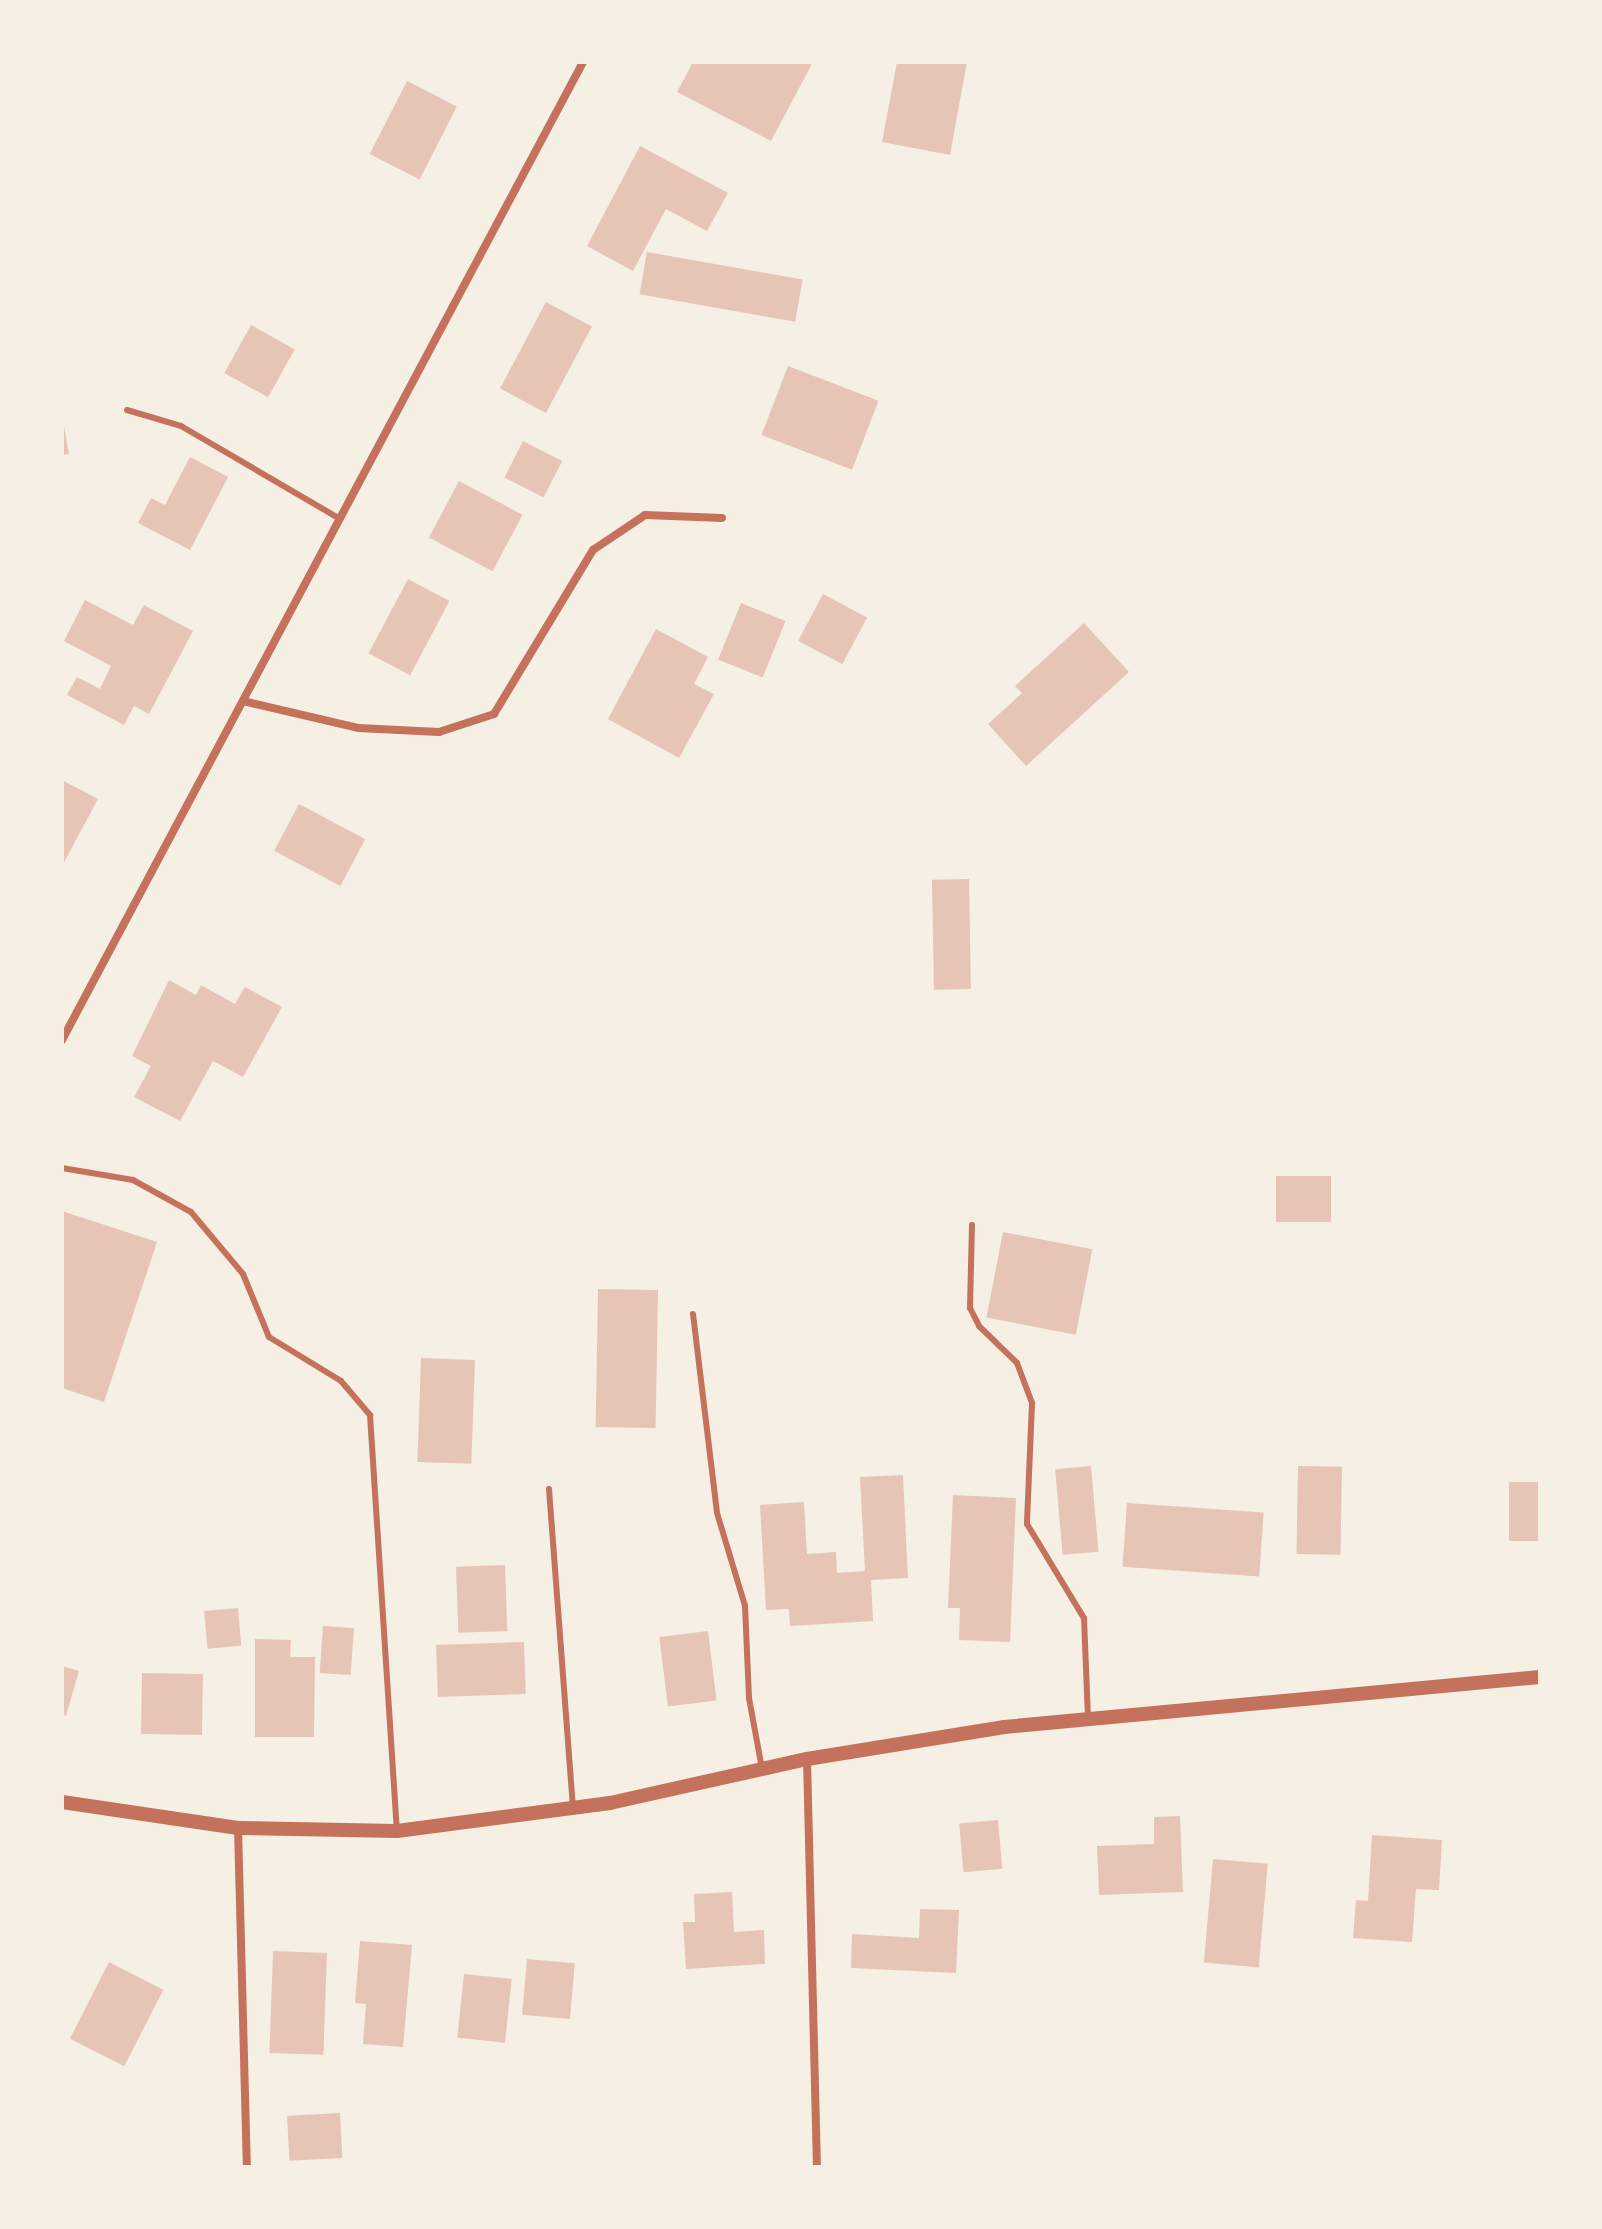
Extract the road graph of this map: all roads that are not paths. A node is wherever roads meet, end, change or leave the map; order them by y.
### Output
1 (583, 62) edge
2 (127, 410) dead end
3 (722, 518) dead end
4 (340, 519) junction
5 (243, 701) junction
6 (62, 1040) edge
7 (62, 1168) edge
8 (972, 1225) dead end
9 (693, 1314) dead end
10 (549, 1489) dead end
11 (1540, 1677) edge
12 (1088, 1718) junction
13 (807, 1759) junction
14 (762, 1769) junction
15 (62, 1802) edge
16 (573, 1808) junction
17 (238, 1828) junction
18 (397, 1831) junction
19 (247, 2167) edge
20 (817, 2167) edge

1 - 4 street
2 - 4 lane
3 - 5 street
4 - 5 street
5 - 6 street
7 - 18 lane
8 - 12 lane
9 - 14 lane
10 - 16 lane
11 - 12 street
12 - 13 street
13 - 14 street
13 - 20 street
14 - 16 street
15 - 17 street
16 - 18 street
17 - 18 street
17 - 19 street

